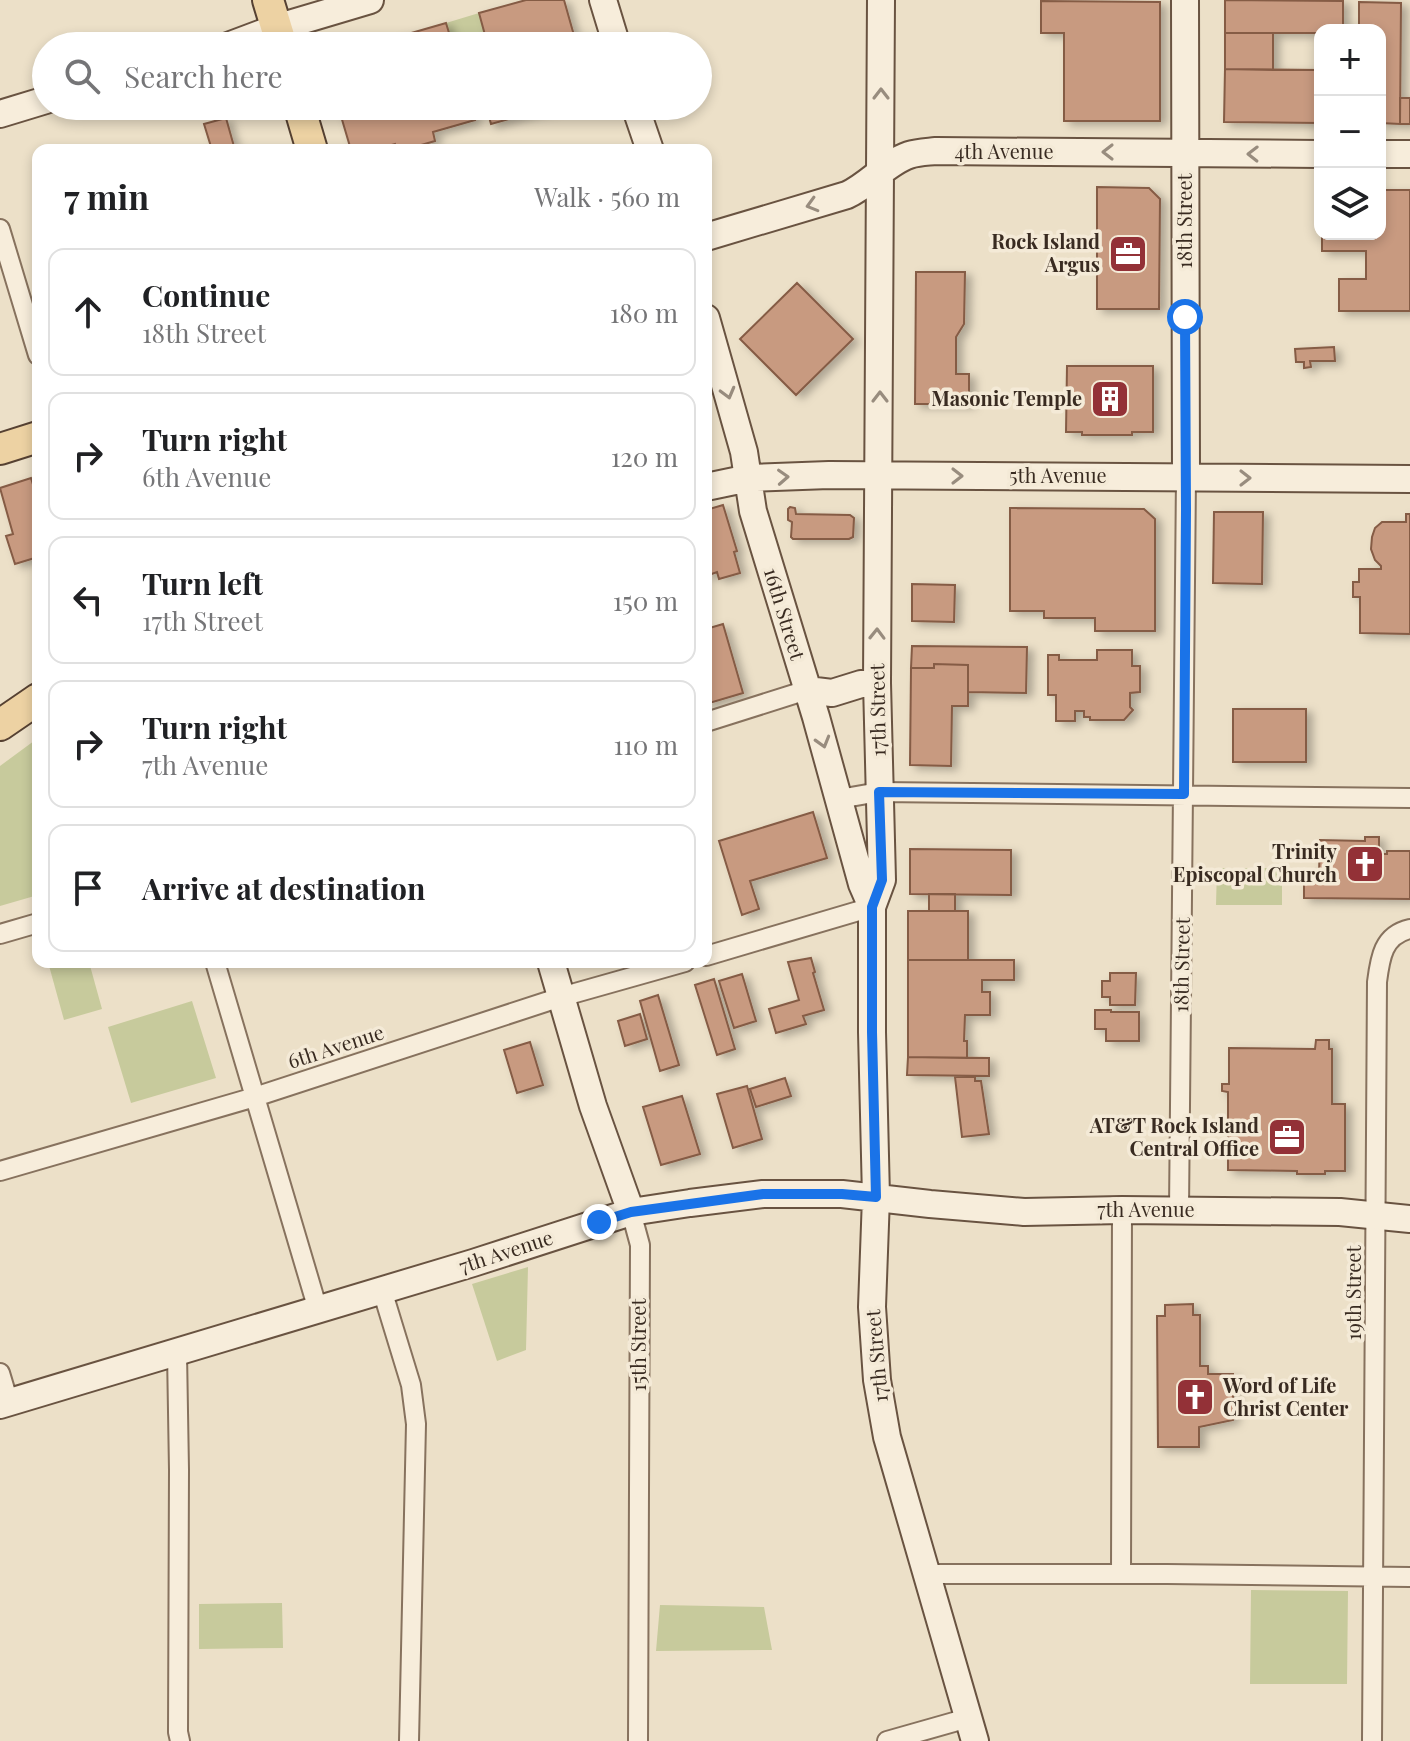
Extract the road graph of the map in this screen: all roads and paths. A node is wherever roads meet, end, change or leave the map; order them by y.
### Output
1 (370, 0) edge
2 (603, 0) edge
3 (881, 0) edge
4 (1185, 0) edge
5 (275, 25) edge
6 (613, 32) edge
7 (32, 104) edge
8 (0, 114) edge
9 (303, 120) edge
10 (640, 120) edge
11 (310, 144) edge
12 (648, 144) edge
13 (1186, 153) junction
14 (1314, 154) edge
15 (1386, 154) edge
16 (1410, 154) edge
17 (882, 172) junction
18 (0, 229) edge
19 (712, 235) edge
20 (32, 335) edge
21 (712, 339) edge
22 (32, 439) edge
23 (0, 449) edge
24 (879, 475) junction
25 (1186, 477) junction
26 (749, 478) junction
27 (1410, 479) edge
28 (712, 486) edge
29 (877, 683) junction
30 (807, 690) junction
31 (32, 703) edge
32 (712, 720) edge
33 (0, 725) edge
34 (879, 792) junction
35 (1184, 794) junction
36 (1410, 798) edge
37 (839, 799) junction
38 (872, 907) junction
39 (32, 925) edge
40 (1410, 929) edge
41 (0, 934) edge
42 (712, 954) edge
43 (217, 968) edge
44 (553, 968) edge
45 (664, 968) edge
46 (561, 997) junction
47 (255, 1097) junction
48 (0, 1171) edge
49 (876, 1197) junction
50 (1122, 1210) junction
51 (1179, 1210) junction
52 (631, 1212) junction
53 (1376, 1215) junction
54 (1410, 1219) edge
55 (382, 1290) junction
56 (318, 1310) junction
57 (177, 1353) junction
58 (0, 1373) edge
59 (4, 1404) edge
60 (926, 1574) junction
61 (1121, 1574) junction
62 (1373, 1577) junction
63 (1410, 1577) edge
64 (972, 1729) edge
65 (180, 1741) edge
66 (409, 1741) edge
67 (638, 1741) edge
68 (887, 1741) edge
69 (1372, 1741) edge

1 - 5 street
2 - 6 street
17 -> 3 street, 17th Street
4 - 13 street, 18th Street
7 - 8 street
9 - 11 main road
10 - 12 street
14 -> 13 street, 4th Avenue
13 -> 17 street, 4th Avenue
13 - 25 street, 18th Street
15 - 16 street
17 -> 19 street, 4th Avenue
24 -> 17 street, 17th Street
18 - 20 street
21 -> 26 street, 16th Street
22 - 23 main road
24 -> 25 street, 5th Avenue
26 -> 24 street, 5th Avenue
29 -> 24 street, 17th Street
25 -> 27 street, 5th Avenue
25 - 35 street, 18th Street
26 - 28 street, 5th Avenue
26 - 30 street, 16th Street
29 - 30 street
29 - 34 street, 17th Street
30 - 32 street
30 -> 37 street, 16th Street
31 - 33 main road
34 - 35 street
34 - 37 street
34 - 38 street, 17th Street
35 - 36 street
35 - 51 street, 18th Street
37 - 38 street, 16th Street
38 - 42 street
38 - 49 street, 17th Street
39 - 41 street
40 - 53 street, 19th Street
43 - 47 street
44 - 46 street, 15th Street
45 - 46 street, 6th Avenue
46 - 47 street, 6th Avenue
46 - 52 street, 15th Street
47 - 48 street, 6th Avenue
47 - 56 street
49 - 50 street, 7th Avenue
49 - 52 street, 7th Avenue
49 - 60 street, 17th Street
50 - 51 street, 7th Avenue
50 - 61 street
51 - 53 street, 7th Avenue
52 - 55 street, 7th Avenue
52 - 67 street, 15th Street
53 - 54 street, 7th Avenue
53 - 62 street, 19th Street
55 - 56 street, 7th Avenue
55 - 66 street
56 - 57 street, 7th Avenue
57 - 59 street, 7th Avenue
57 - 65 street
58 - 59 street
60 - 61 street
60 - 64 street, 17th Street
61 - 62 street
62 - 63 street
62 - 69 street, 19th Street
64 - 68 street

